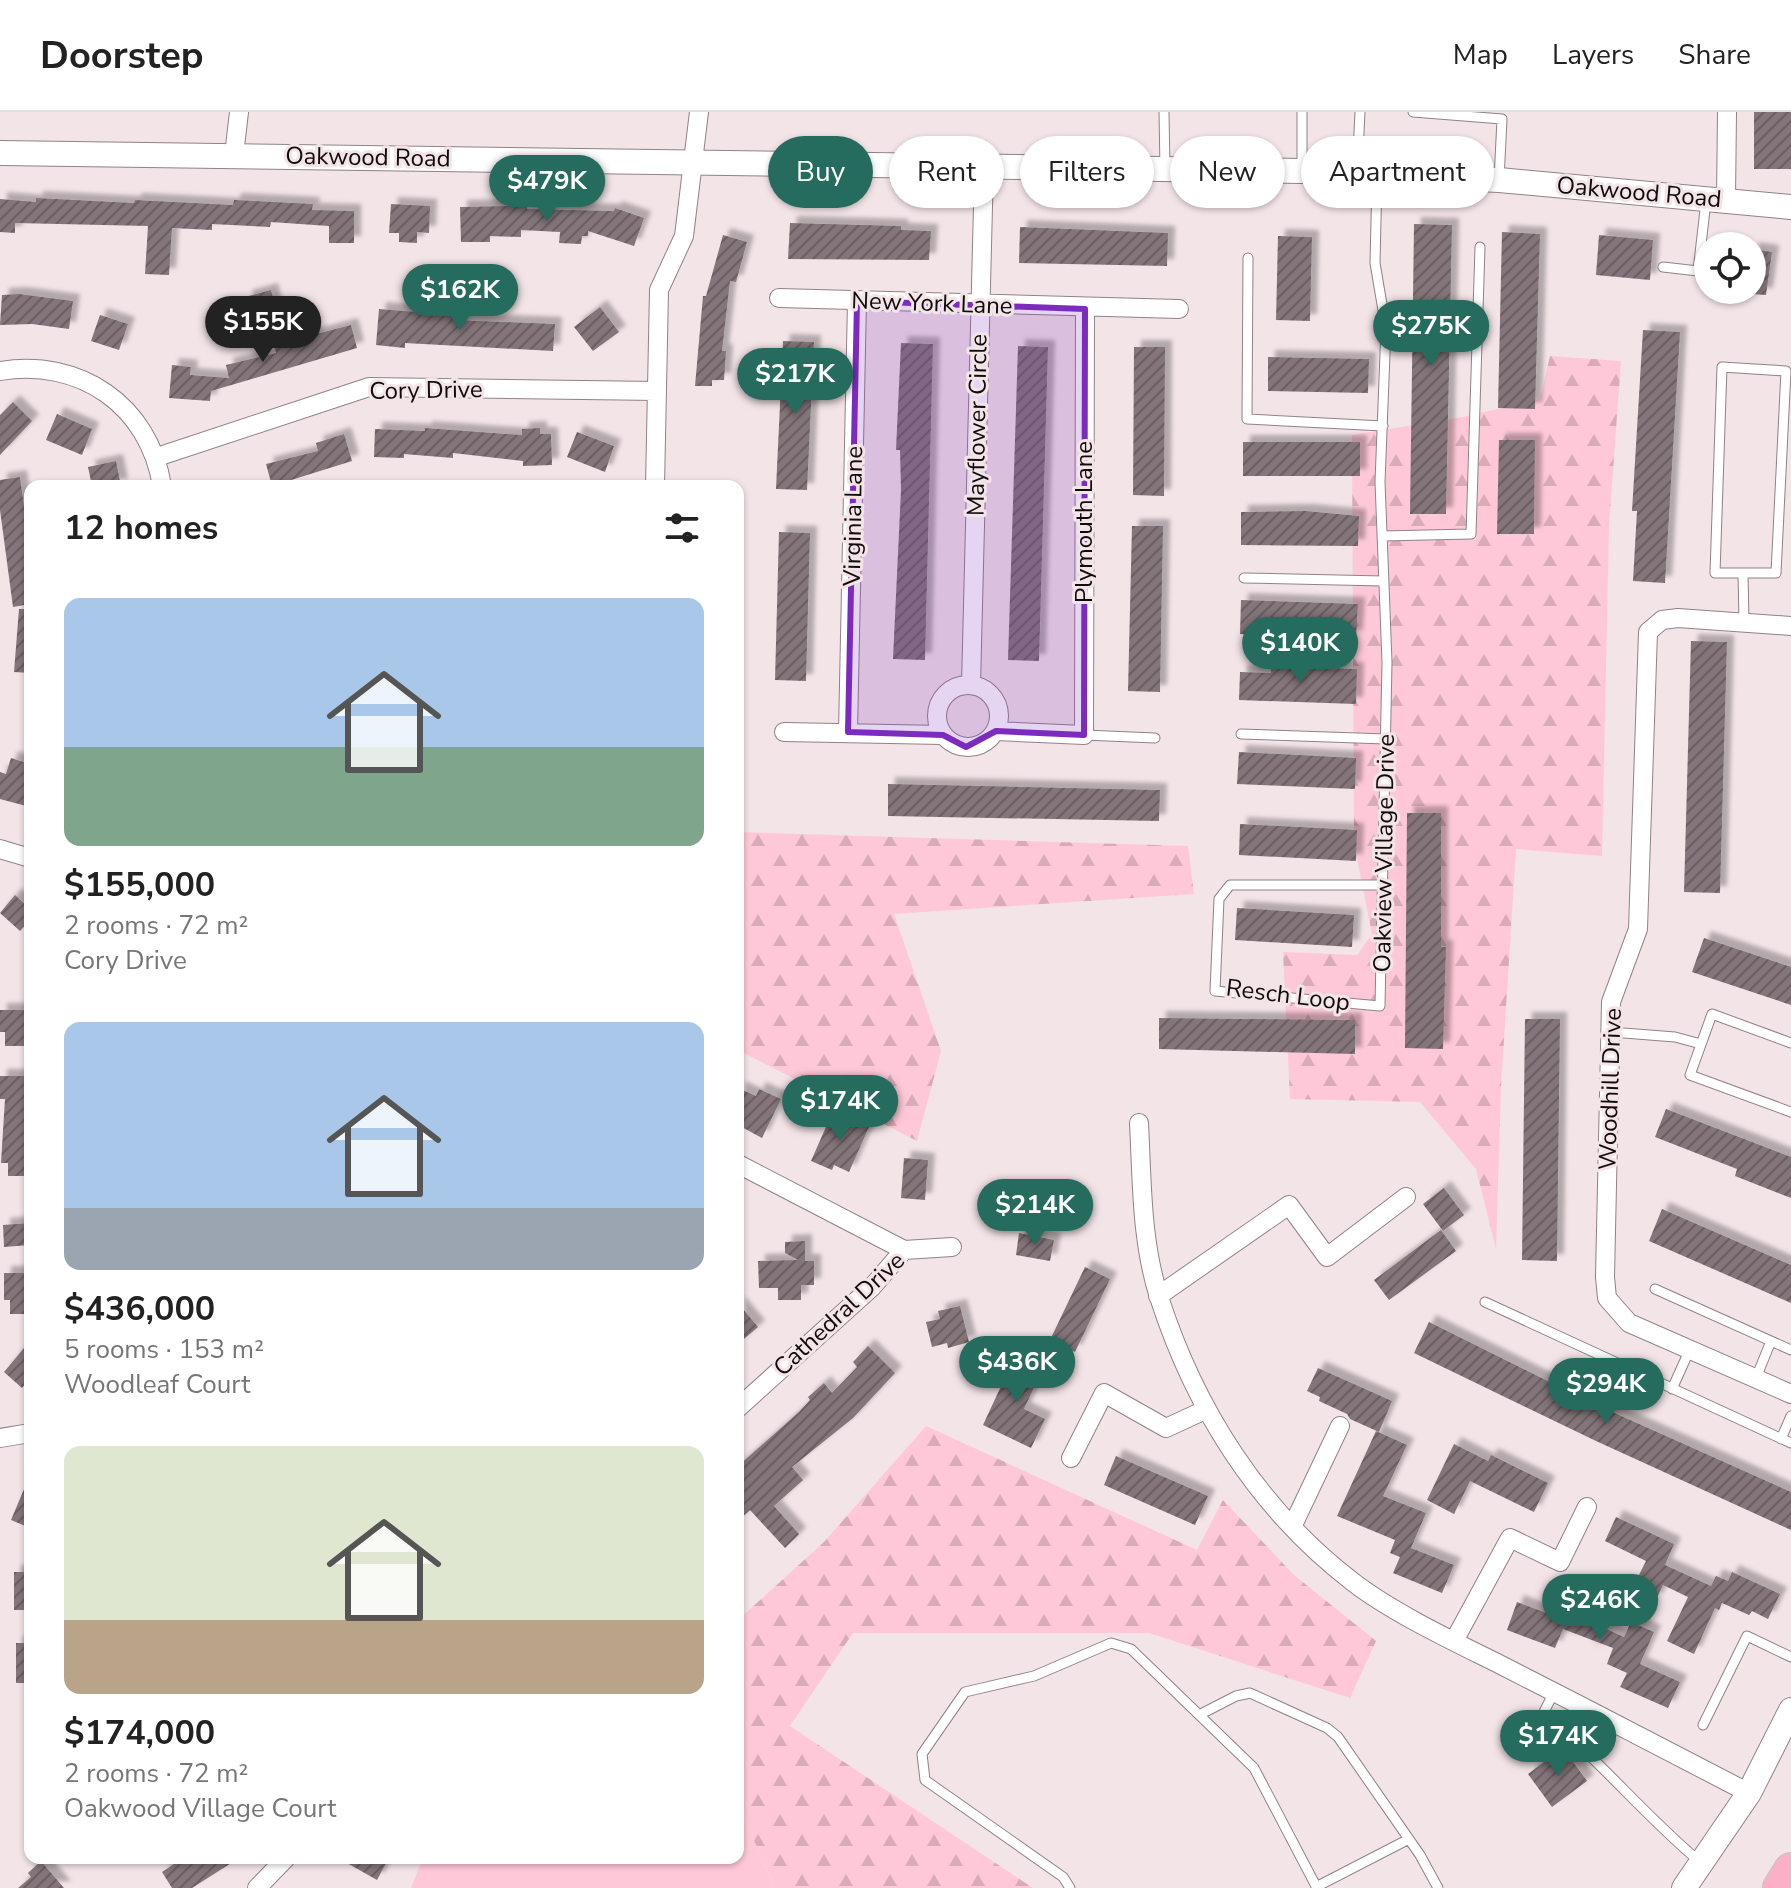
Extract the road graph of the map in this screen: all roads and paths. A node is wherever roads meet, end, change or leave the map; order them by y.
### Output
1 (239, 112) edge
2 (699, 112) edge
3 (1164, 112) edge
4 (1302, 112) edge
5 (1360, 112) edge
6 (1413, 112) edge
7 (1727, 112) edge
8 (1502, 115) edge
9 (1302, 136) edge
10 (1363, 136) edge
11 (0, 153) edge
12 (234, 155) junction
13 (694, 163) junction
14 (889, 165) edge
15 (1004, 166) edge
16 (1165, 169) junction
17 (1301, 171) edge
18 (1494, 180) edge
19 (1499, 180) junction
20 (1716, 199) junction
21 (1791, 207) edge
22 (983, 208) edge
23 (1370, 208) edge
24 (1480, 247) dead end
25 (1248, 258) dead end
26 (1663, 267) dead end
27 (779, 298) dead end
28 (857, 301) junction
29 (980, 303) junction
30 (1085, 309) junction
31 (1179, 309) dead end
32 (0, 371) edge
33 (657, 391) junction
34 (1383, 426) junction
35 (157, 457) junction
36 (161, 480) edge
37 (655, 480) edge
38 (1382, 536) junction
39 (1743, 573) junction
40 (1244, 578) dead end
41 (1383, 581) junction
42 (1744, 622) junction
43 (1791, 626) edge
44 (971, 685) junction
45 (996, 731) junction
46 (784, 732) dead end
47 (848, 732) junction
48 (1241, 734) dead end
49 (943, 735) junction
50 (1084, 735) junction
51 (1155, 738) dead end
52 (1386, 739) junction
53 (0, 849) edge
54 (24, 856) edge
55 (1385, 885) junction
56 (1380, 1006) joint
57 (1611, 1032) junction
58 (1791, 1043) edge
59 (1701, 1044) junction
60 (1791, 1112) edge
61 (1139, 1123) dead end
62 (744, 1167) edge
63 (1406, 1197) dead end
64 (952, 1247) dead end
65 (904, 1250) junction
66 (1655, 1289) dead end
67 (1158, 1296) junction
68 (1485, 1302) dead end
69 (1771, 1341) junction
70 (1690, 1349) junction
71 (1791, 1350) edge
72 (1756, 1378) junction
73 (1672, 1389) junction
74 (1791, 1394) edge
75 (744, 1403) edge
76 (1205, 1410) junction
77 (1791, 1416) edge
78 (1340, 1426) dead end
79 (24, 1434) edge
80 (0, 1438) edge
81 (1786, 1441) edge
82 (1071, 1458) dead end
83 (1587, 1507) dead end
84 (1292, 1527) junction
85 (1454, 1641) junction
86 (1791, 1657) edge
87 (1554, 1692) junction
88 (1791, 1710) edge
89 (1199, 1715) junction
90 (1703, 1725) dead end
91 (1749, 1793) junction
92 (1409, 1839) junction
93 (1702, 1863) junction
94 (280, 1864) edge
95 (1791, 1870) edge
96 (257, 1888) edge
97 (1070, 1888) edge
98 (1316, 1888) edge
99 (1438, 1888) edge
100 (1684, 1888) edge
101 (1780, 1888) edge

1 - 12 street
2 - 13 street
3 - 16 lane
4 - 9 lane
5 - 10 lane, Oakview Village Drive
6 - 8 lane
7 - 20 street
8 - 19 lane
11 - 12 street, Oakwood Road
12 - 13 street, Oakwood Road
13 - 14 street, Oakwood Road
13 - 33 street
15 - 16 street, Oakwood Road
16 - 17 street, Oakwood Road
18 - 19 street, Oakwood Road
19 - 20 street, Oakwood Road
20 - 21 street, Oakwood Road
20 - 26 lane
22 - 29 street, Mayflower Circle
23 - 34 lane, Oakview Village Drive
24 - 38 lane
25 - 34 lane
27 - 28 street, New York Lane
28 - 29 street, New York Lane
28 - 47 street, Virginia Lane
29 - 30 street, New York Lane
29 - 44 street, Mayflower Circle
30 - 31 street, New York Lane
30 - 50 street, Plymouth Lane
32 - 35 street
33 - 35 street, Cory Drive
33 - 37 street
34 - 38 lane, Oakview Village Drive
35 - 36 street
38 - 41 lane, Oakview Village Drive
39 - 39 lane
39 - 42 lane
40 - 41 lane
41 - 52 lane, Oakview Village Drive
42 - 43 street, Woodhill Drive
42 - 57 street, Woodhill Drive
44 - 45 street
44 - 49 street
45 - 49 street
45 - 50 street
46 - 47 street
47 - 49 street
48 - 52 lane
50 - 51 lane
52 - 55 lane, Oakview Village Drive
53 - 54 street
55 - 56 lane, Oakview Village Drive
55 - 56 lane, Resch Loop
57 - 59 lane
57 - 70 street, Woodhill Drive
58 - 59 lane
59 - 60 lane
61 - 67 street
62 - 65 street
63 - 67 street
64 - 65 street, Cathedral Drive
65 - 75 street, Cathedral Drive
66 - 69 lane
67 - 76 street
68 - 73 lane
69 - 71 lane
69 - 72 lane
70 - 72 street, Woodhill Drive
70 - 73 lane
72 - 74 street, Woodhill Drive
73 - 81 lane
76 - 82 street
76 - 84 street
77 - 81 lane
78 - 84 street
79 - 80 street
83 - 85 street
84 - 85 street
85 - 87 street
86 - 90 lane
87 - 91 street
87 - 93 lane
88 - 91 street
89 - 92 lane
89 - 97 lane
89 - 98 lane
91 - 93 street
92 - 98 lane
92 - 99 lane
93 - 100 street
94 - 96 street
95 - 101 highway

